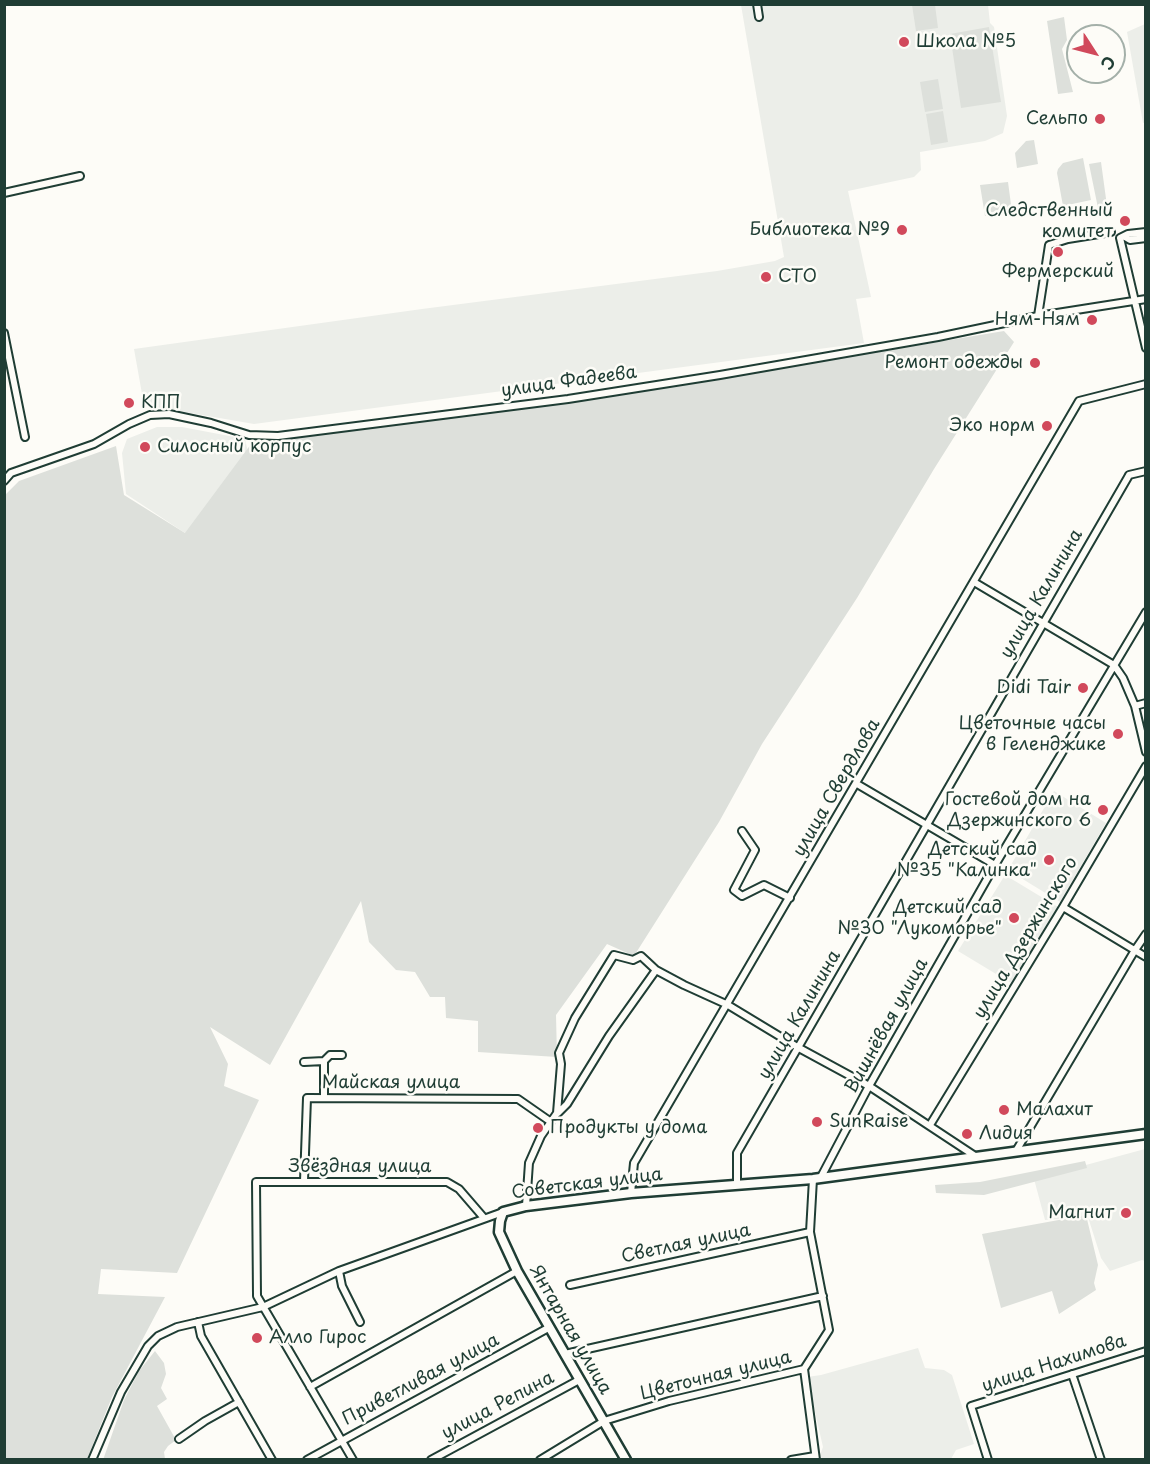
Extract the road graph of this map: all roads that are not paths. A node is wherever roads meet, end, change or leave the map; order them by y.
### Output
1 (757, 4) edge
2 (759, 17) dead end
3 (80, 176) dead end
4 (4, 193) edge
5 (1111, 232) dead end
6 (1146, 232) edge
7 (1122, 238) junction
8 (1146, 238) edge
9 (1146, 299) edge
10 (1135, 301) junction
11 (1038, 316) junction
12 (4, 333) edge
13 (1146, 348) edge
14 (1146, 384) edge
15 (25, 437) dead end
16 (1146, 471) edge
17 (4, 481) edge
18 (974, 582) junction
19 (1146, 612) edge
20 (1043, 622) junction
21 (1114, 665) junction
22 (1146, 703) edge
23 (1135, 706) junction
24 (1146, 752) edge
25 (1146, 766) edge
26 (857, 784) junction
27 (926, 825) junction
28 (742, 831) dead end
29 (995, 865) junction
30 (790, 898) junction
31 (1063, 907) junction
32 (1146, 934) edge
33 (1135, 950) junction
34 (1146, 957) edge
35 (656, 970) junction
36 (728, 1005) junction
37 (799, 1048) junction
38 (342, 1055) dead end
39 (324, 1061) junction
40 (304, 1062) dead end
41 (869, 1086) junction
42 (324, 1098) junction
43 (557, 1113) junction
44 (551, 1122) junction
45 (930, 1125) junction
46 (1146, 1134) edge
47 (1016, 1151) junction
48 (975, 1156) junction
49 (817, 1178) junction
50 (304, 1181) junction
51 (737, 1184) junction
52 (632, 1193) junction
53 (526, 1206) junction
54 (503, 1212) junction
55 (484, 1218) junction
56 (810, 1232) junction
57 (339, 1271) junction
58 (517, 1271) junction
59 (570, 1285) dead end
60 (823, 1296) junction
61 (262, 1307) junction
62 (198, 1322) junction
63 (360, 1322) dead end
64 (550, 1327) junction
65 (1146, 1351) edge
66 (565, 1354) junction
67 (804, 1369) junction
68 (1072, 1374) junction
69 (579, 1380) junction
70 (310, 1387) junction
71 (239, 1402) junction
72 (604, 1421) junction
73 (179, 1440) dead end
74 (340, 1440) junction
75 (816, 1458) edge
76 (92, 1460) edge
77 (272, 1460) edge
78 (307, 1460) edge
79 (353, 1460) edge
80 (431, 1460) edge
81 (540, 1460) edge
82 (626, 1460) edge
83 (791, 1460) edge
84 (988, 1460) edge
85 (1101, 1460) edge

1 - 2 street
3 - 4 street
5 - 11 street
6 - 7 street
7 - 8 street
7 - 10 street
9 - 10 street
10 - 11 street, улица Фадеева
10 - 13 street
11 - 17 street, улица Фадеева
12 - 15 street
14 - 18 street, улица Свердлова
16 - 20 street, улица Калинина
18 - 20 street
18 - 26 street, улица Свердлова
19 - 21 street, Вишнёвая улица
20 - 21 street
20 - 27 street, улица Калинина
21 - 23 street
21 - 29 street, Вишнёвая улица
22 - 23 street
23 - 24 street
25 - 31 street, улица Дзержинского
26 - 27 street
26 - 30 street, улица Свердлова
27 - 29 street
27 - 37 street, улица Калинина
28 - 30 street
29 - 41 street, Вишнёвая улица
30 - 36 street, улица Свердлова
31 - 33 street
31 - 45 street, улица Дзержинского
32 - 33 street
33 - 34 street
33 - 47 street
35 - 36 street
35 - 43 street
35 - 43 street
36 - 37 street
36 - 52 street, улица Свердлова
37 - 41 street
37 - 51 street, улица Калинина
38 - 39 street
39 - 40 street
39 - 42 street
41 - 45 street
41 - 49 street, Вишнёвая улица
42 - 44 street, Майская улица
42 - 50 street, Майская улица
43 - 44 street
44 - 53 street
45 - 48 street
46 - 47 street, Советская улица
47 - 48 street, Советская улица
48 - 49 street, Советская улица
49 - 51 street, Советская улица
49 - 56 street
50 - 55 street, Звёздная улица
50 - 61 street, Звёздная улица
51 - 52 street, Советская улица
52 - 53 street, Советская улица
53 - 54 street, Советская улица
54 - 55 street, Советская улица
54 - 58 street, Янтарная улица
55 - 57 street, Советская улица
56 - 59 street, Светлая улица
56 - 60 street
57 - 61 street, Советская улица
57 - 63 street
58 - 64 street, Янтарная улица
58 - 70 street
60 - 66 street
60 - 67 street
61 - 62 street, Советская улица
61 - 70 street
62 - 71 street
62 - 76 street, Советская улица
64 - 66 street, Янтарная улица
64 - 74 street, Приветливая улица
65 - 68 street, улица Нахимова
66 - 69 street, Янтарная улица
67 - 72 street, Цветочная улица
67 - 75 street
68 - 84 street, улица Нахимова
68 - 85 street
69 - 72 street, Янтарная улица
69 - 80 street, улица Репина
70 - 74 street
71 - 73 street
71 - 77 street
72 - 81 street, Цветочная улица
72 - 82 street, Янтарная улица
74 - 78 street, Приветливая улица
74 - 79 street
75 - 83 street

